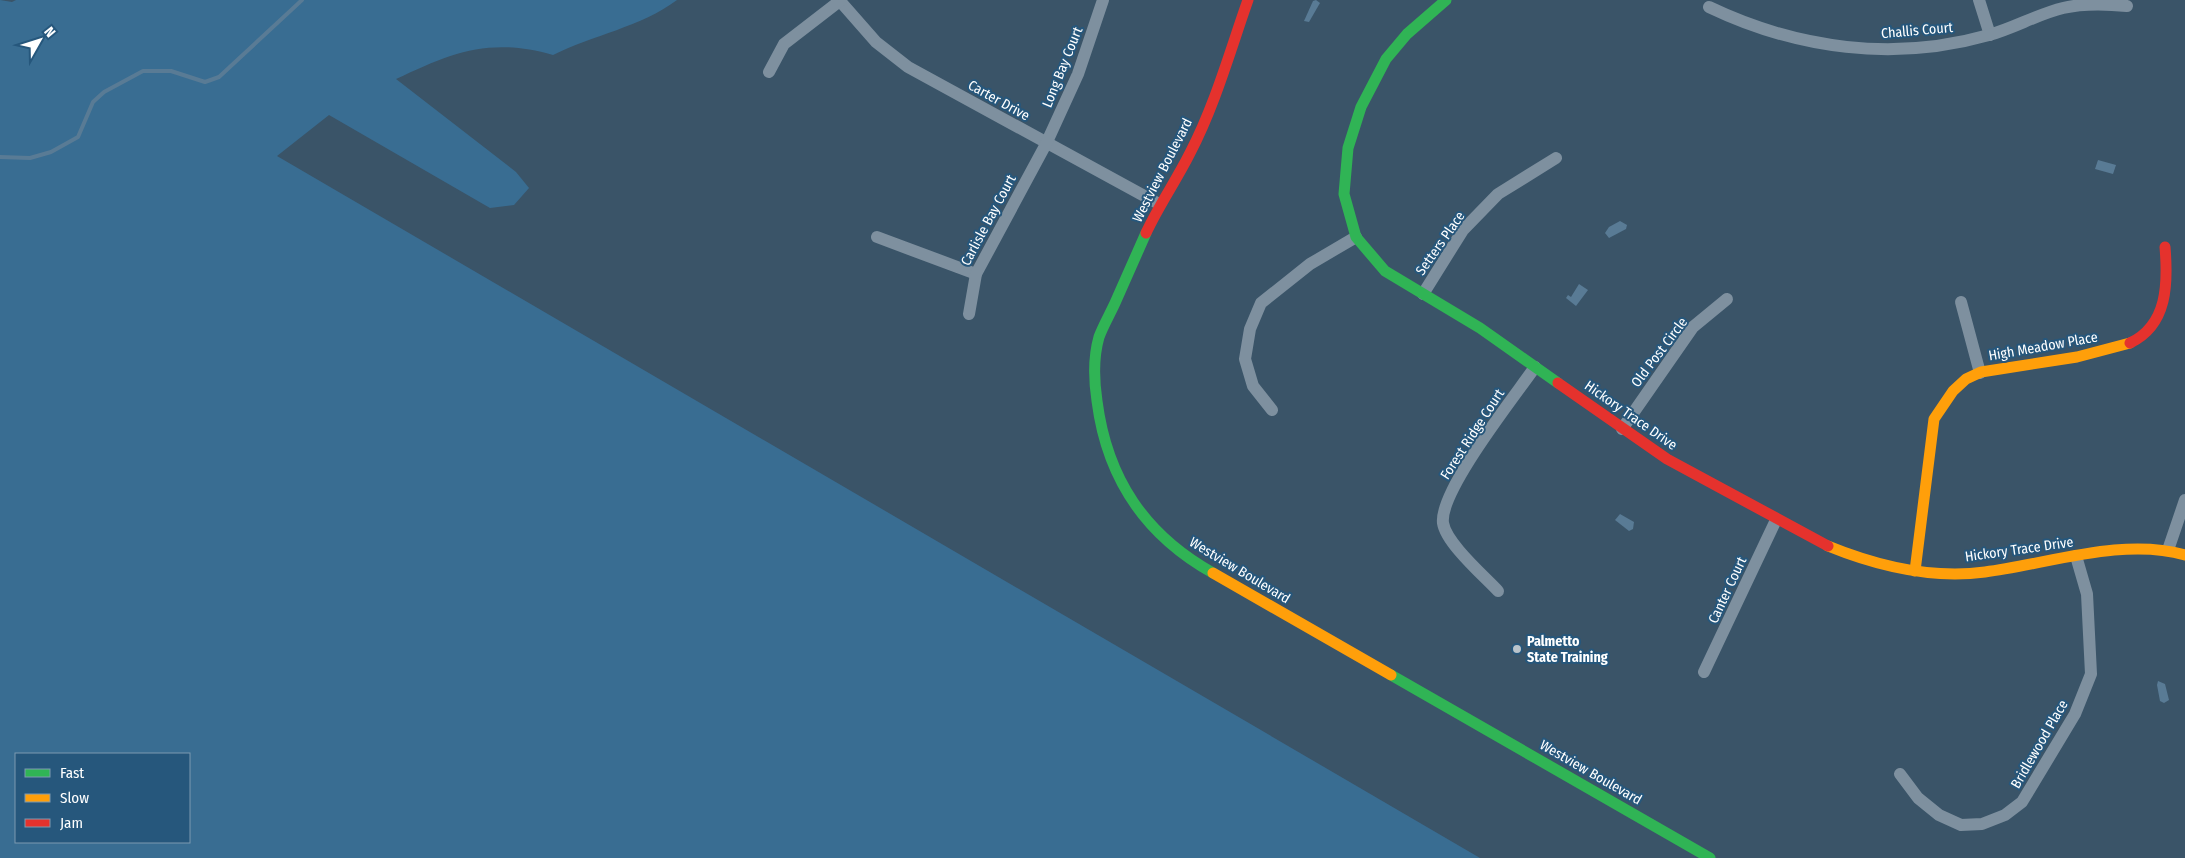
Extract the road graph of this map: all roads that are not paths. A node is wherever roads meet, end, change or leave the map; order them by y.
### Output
1 (840, 0) edge
2 (1103, 0) edge
3 (1248, 0) edge
4 (1446, 0) edge
5 (1979, 0) edge
6 (2128, 6) dead end
7 (1709, 7) dead end
8 (1990, 35) junction
9 (769, 72) dead end
10 (1046, 144) junction
11 (1556, 158) dead end
12 (1159, 204) junction
13 (877, 236) dead end
14 (1356, 237) junction
15 (2165, 247) dead end
16 (976, 274) junction
17 (1423, 294) junction
18 (1727, 299) dead end
19 (1961, 302) dead end
20 (969, 314) dead end
21 (1535, 367) junction
22 (1980, 372) junction
23 (1272, 410) dead end
24 (1622, 429) junction
25 (2185, 500) edge
26 (1776, 520) junction
27 (2168, 550) junction
28 (2185, 555) edge
29 (2076, 556) junction
30 (1915, 571) junction
31 (1498, 590) dead end
32 (1704, 672) dead end
33 (1900, 774) dead end
34 (1710, 858) edge

1 - 9 street
1 - 10 street, Carter Drive
2 - 10 street, Long Bay Court
3 - 12 street, Westview Boulevard
4 - 14 street, Hickory Trace Drive
5 - 8 street
6 - 8 street, Challis Court
7 - 8 street, Challis Court
10 - 12 street, Carter Drive
10 - 16 street, Carlisle Bay Court
11 - 17 street, Setters Place
12 - 34 street, Westview Boulevard
13 - 16 street
14 - 17 street, Hickory Trace Drive
14 - 23 street
15 - 22 street, High Meadow Place
16 - 20 street, Carlisle Bay Court
17 - 21 street, Hickory Trace Drive
18 - 24 street, Old Post Circle
19 - 22 street
21 - 24 street, Hickory Trace Drive
21 - 31 street, Forest Ridge Court
22 - 30 street, High Meadow Place
24 - 26 street, Hickory Trace Drive
25 - 27 street
26 - 30 street, Hickory Trace Drive
26 - 32 street, Canter Court
27 - 28 street, Hickory Trace Drive
27 - 29 street, Hickory Trace Drive
29 - 30 street, Hickory Trace Drive
29 - 33 street, Bridlewood Place

